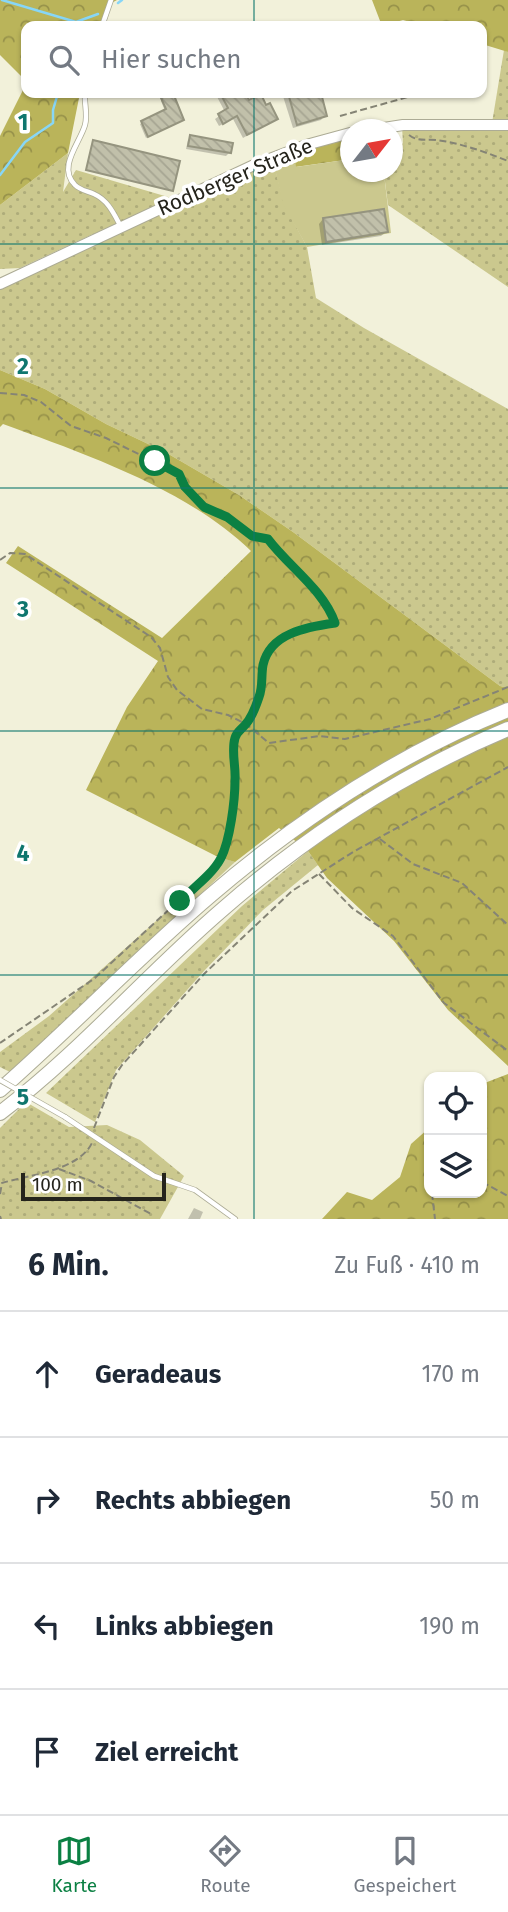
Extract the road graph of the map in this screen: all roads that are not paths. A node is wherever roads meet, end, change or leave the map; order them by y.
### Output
1 (111, 0) edge
2 (104, 21) edge
3 (86, 98) edge
4 (403, 125) edge
5 (508, 125) edge
6 (340, 136) edge
7 (121, 227) junction
8 (0, 284) edge
9 (508, 710) edge
10 (508, 729) edge
11 (0, 1080) edge
12 (0, 1090) edge
13 (0, 1112) edge
14 (235, 1219) edge

1 - 2 lane
3 - 7 lane
4 - 5 street
6 - 7 street, Rodberger Straße
7 - 8 street, Rodberger Straße
9 - 12 highway
10 - 13 highway
11 - 14 lane, bridge

